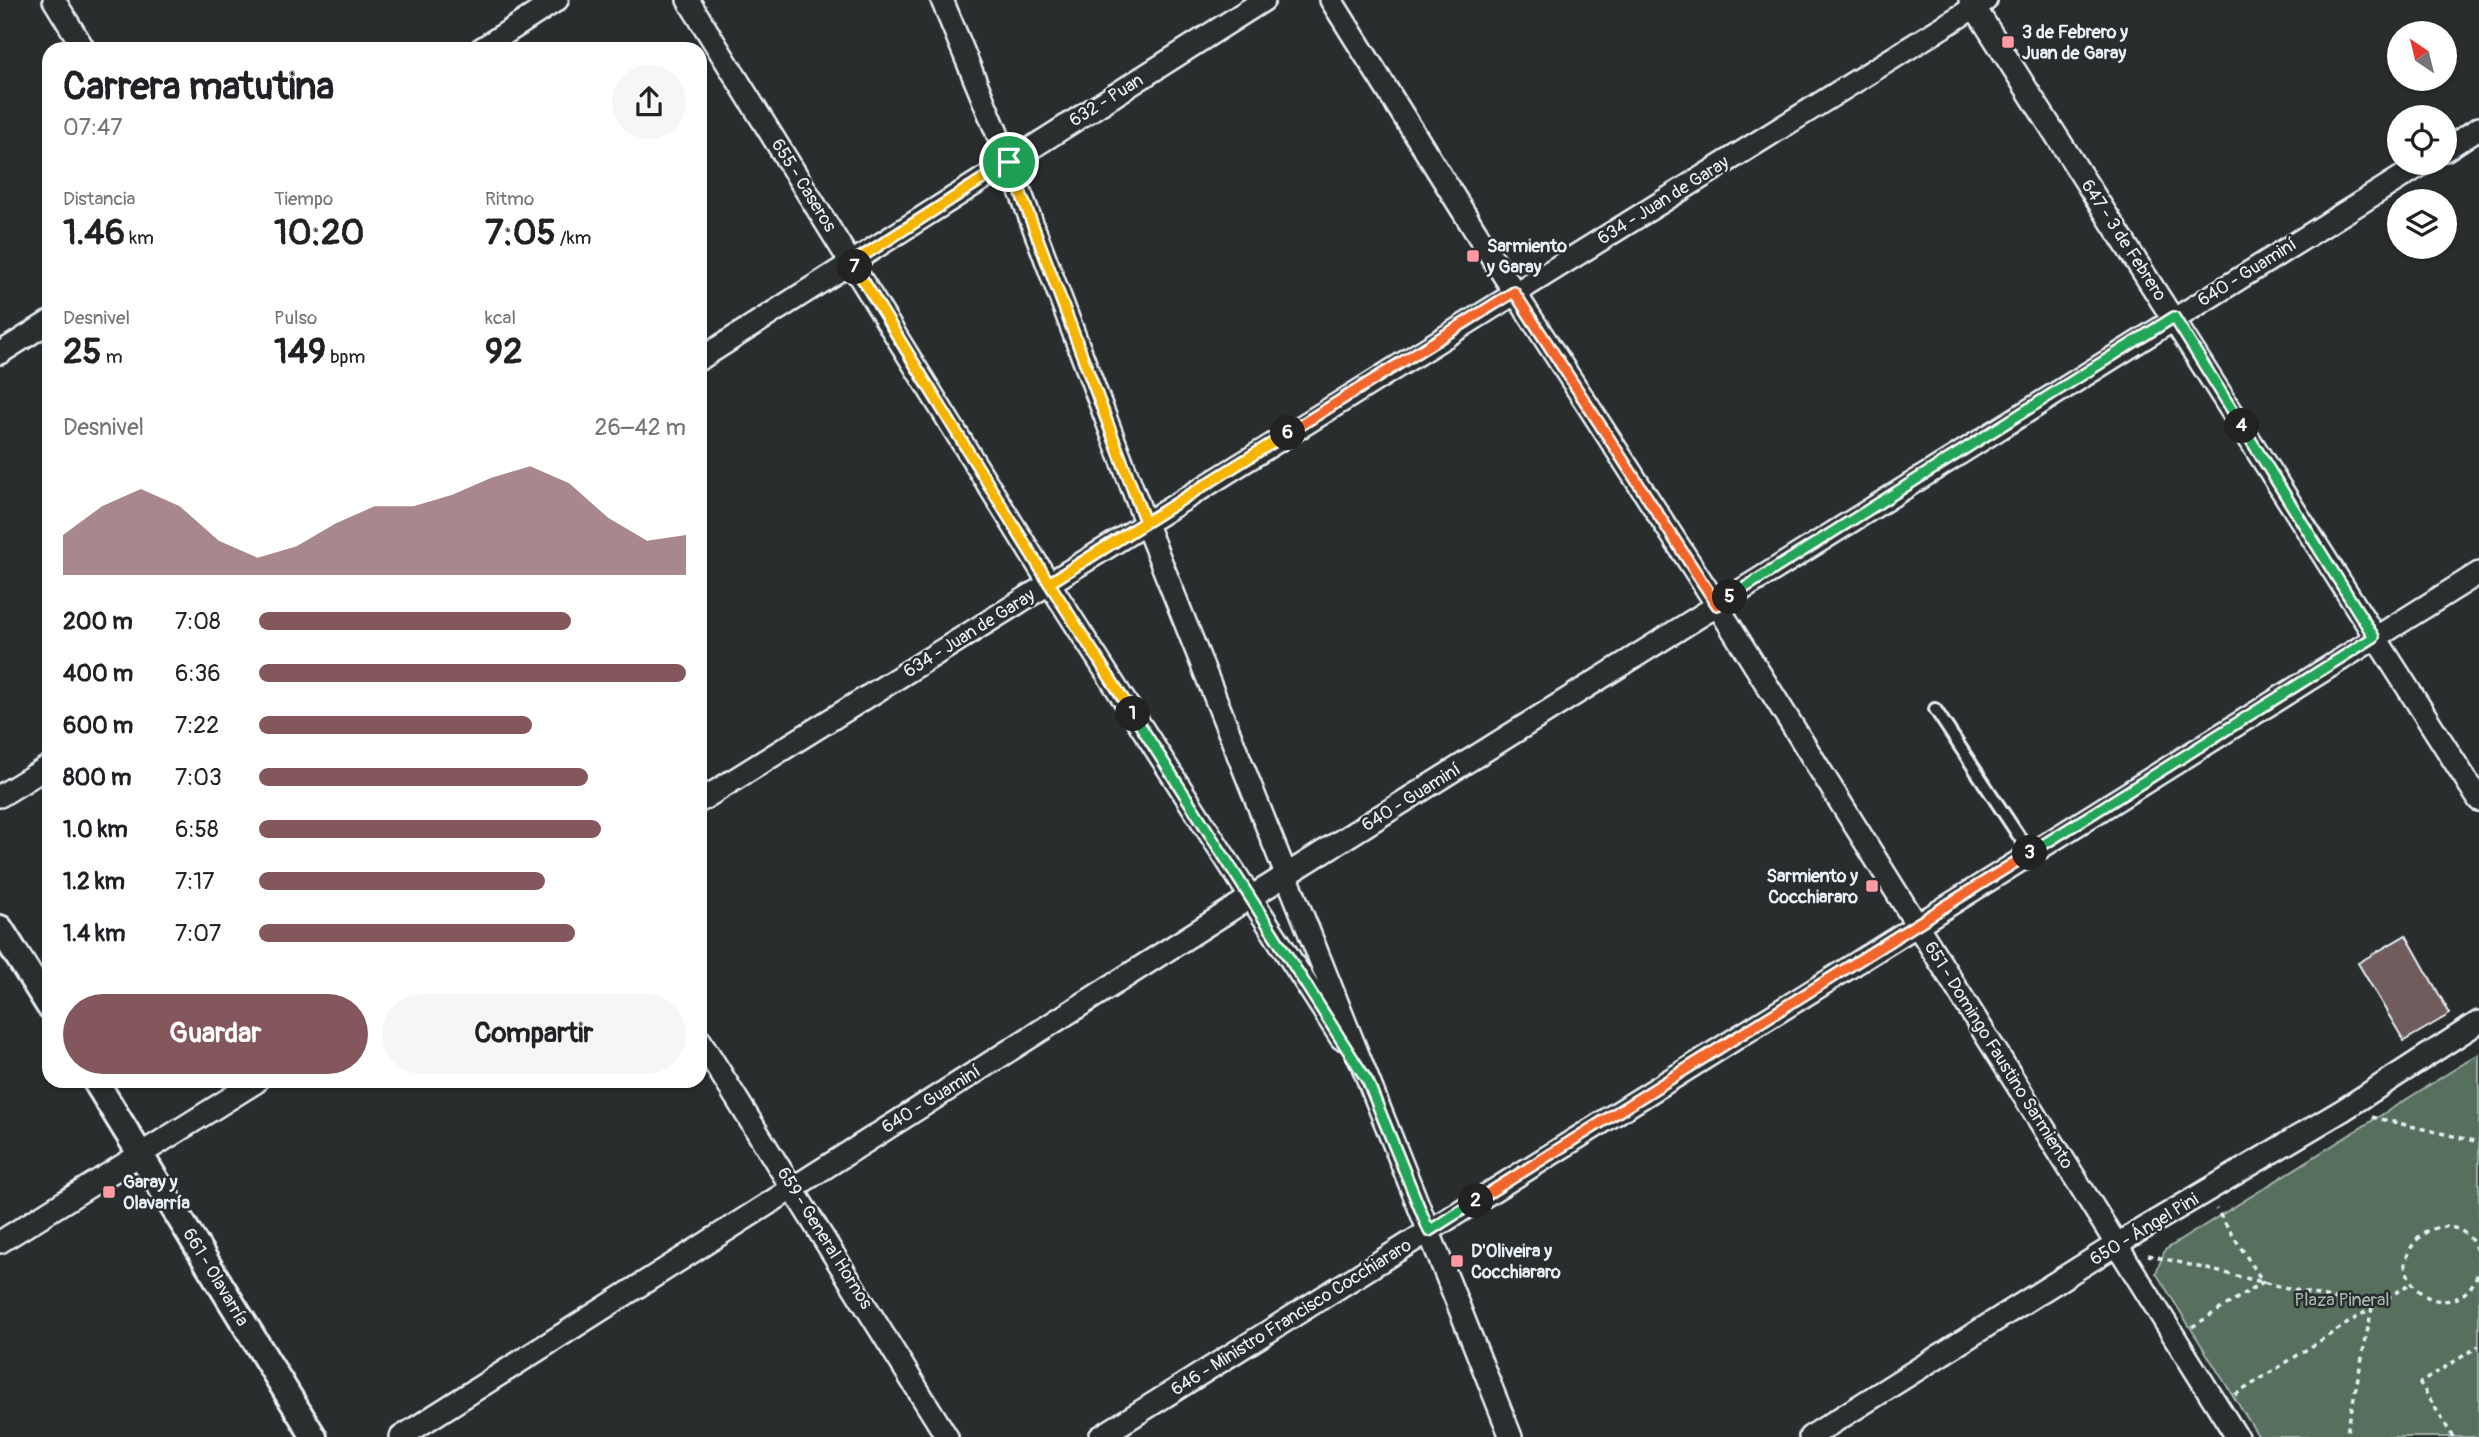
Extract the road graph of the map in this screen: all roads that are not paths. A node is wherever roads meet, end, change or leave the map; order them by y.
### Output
1 (54, 0) edge
2 (557, 0) edge
3 (688, 0) edge
4 (942, 0) edge
5 (1264, 0) edge
6 (1331, 0) edge
7 (1977, 2) edge
8 (80, 42) edge
9 (492, 42) edge
10 (2479, 128) edge
11 (2457, 142) edge
12 (1009, 162) junction
13 (2405, 175) edge
14 (852, 263) junction
15 (1514, 292) junction
16 (2174, 317) junction
17 (42, 326) edge
18 (0, 352) edge
19 (707, 355) edge
20 (1145, 522) junction
21 (2479, 573) edge
22 (1049, 583) junction
23 (1717, 605) junction
24 (2374, 637) junction
25 (1935, 709) dead end
26 (42, 770) edge
27 (0, 796) edge
28 (707, 797) edge
29 (2479, 800) edge
30 (2029, 853) junction
31 (1287, 875) junction
32 (1251, 897) junction
33 (1917, 924) junction
34 (0, 928) edge
35 (42, 995) edge
36 (2479, 1022) edge
37 (707, 1051) edge
38 (1368, 1082) junction
39 (100, 1088) edge
40 (246, 1088) edge
41 (141, 1154) junction
42 (793, 1186) junction
43 (1429, 1231) junction
44 (0, 1242) edge
45 (2117, 1244) junction
46 (314, 1437) edge
47 (401, 1437) edge
48 (947, 1437) edge
49 (1100, 1437) edge
50 (1511, 1437) edge
51 (1810, 1437) edge
52 (2238, 1437) edge

1 - 8 street
2 - 9 street
3 - 14 street, 655 - Caseros
4 - 12 street
5 - 12 street, 632 - Puan
6 - 15 street, 651 - Domingo Faustino Sarmiento
7 - 15 street, 634 - Juan de Garay
7 - 16 street, 647 - 3 de Febrero
10 - 11 street
12 - 14 street, 632 - Puan
12 - 20 street
13 - 16 street, 640 - Guaminí
14 - 19 street, 632 - Puan
14 - 22 street, 655 - Caseros
15 - 20 street, 634 - Juan de Garay
15 - 23 street, 651 - Domingo Faustino Sarmiento
16 - 23 street, 640 - Guaminí
16 - 24 street, 647 - 3 de Febrero
17 - 18 street
20 - 22 street, 634 - Juan de Garay
20 - 31 street
21 - 24 street, 646 - Ministro Francisco Cocchiararo
22 - 28 street, 634 - Juan de Garay
22 - 32 street, 655 - Caseros
23 - 31 street, 640 - Guaminí
23 - 33 street, 651 - Domingo Faustino Sarmiento
24 - 29 street, 647 - 3 de Febrero
24 - 30 street, 646 - Ministro Francisco Cocchiararo
25 - 30 lane
26 - 27 street
30 - 33 street, 646 - Ministro Francisco Cocchiararo
31 - 32 street, 640 - Guaminí
31 - 38 street
32 - 38 street, 655 - Caseros
32 - 42 street, 640 - Guaminí
33 - 43 street, 646 - Ministro Francisco Cocchiararo
33 - 45 street, 651 - Domingo Faustino Sarmiento
34 - 35 street
36 - 45 street, 650 - Ángel Pini
37 - 42 street, 659 - General Hornos
38 - 43 street
39 - 41 street, 661 - Olavarría
40 - 41 street
41 - 44 street
41 - 46 street, 661 - Olavarría
42 - 47 street, 640 - Guaminí
42 - 48 street, 659 - General Hornos
43 - 49 street, 646 - Ministro Francisco Cocchiararo
43 - 50 street
45 - 51 street, 650 - Ángel Pini
45 - 52 street, 651 - Domingo Faustino Sarmiento

